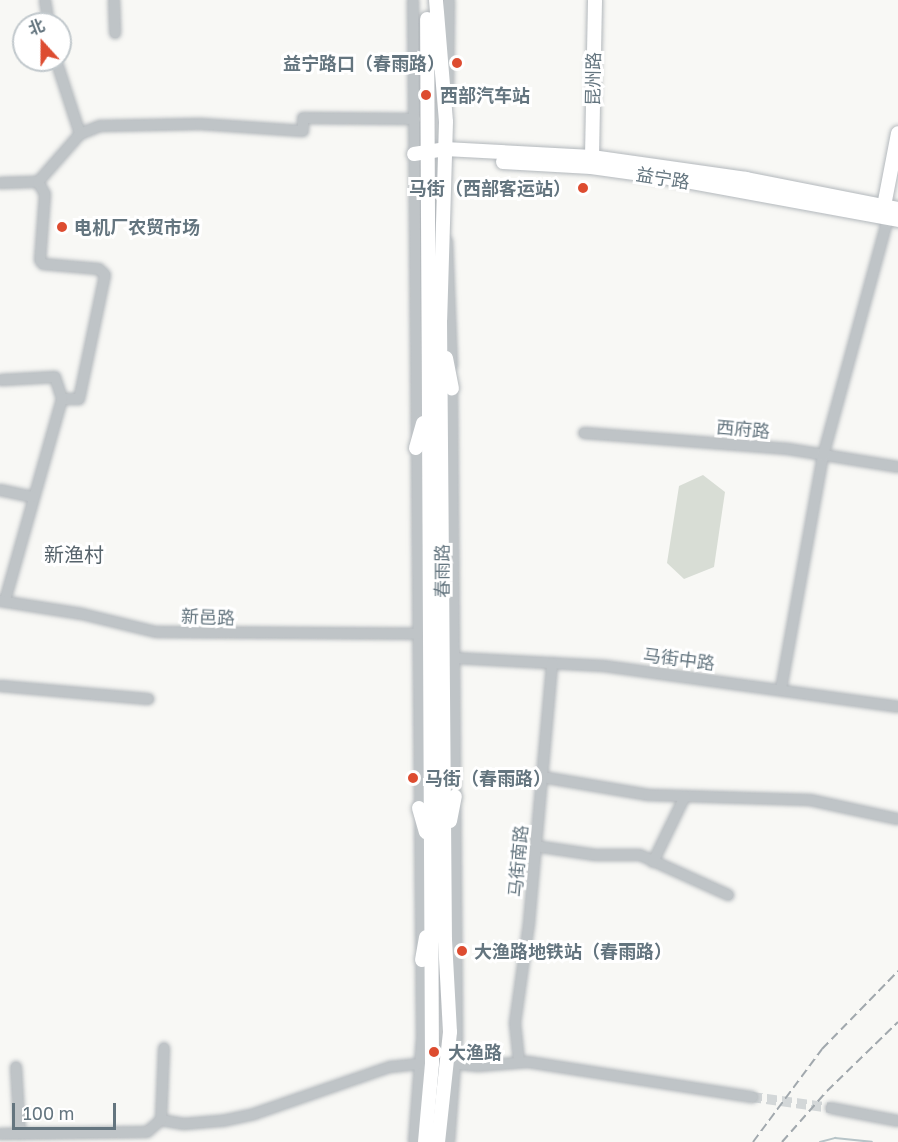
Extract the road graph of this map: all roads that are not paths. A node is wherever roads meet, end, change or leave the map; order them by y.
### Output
1 (114, 0) edge
2 (413, 0) edge
3 (427, 0) edge
4 (436, 0) edge
5 (449, 0) edge
6 (595, 0) edge
7 (115, 33) dead end
8 (60, 72) edge
9 (415, 119) junction
10 (446, 122) junction
11 (898, 133) edge
12 (80, 134) junction
13 (420, 154) junction
14 (444, 154) junction
15 (592, 158) junction
16 (898, 180) edge
17 (0, 183) edge
18 (38, 183) junction
19 (892, 212) edge
20 (443, 223) junction
21 (440, 320) junction
22 (1, 380) edge
23 (452, 388) junction
24 (62, 399) junction
25 (428, 406) junction
26 (584, 433) dead end
27 (417, 448) junction
28 (823, 456) junction
29 (898, 467) edge
30 (0, 490) edge
31 (33, 497) junction
32 (2, 601) edge
33 (418, 634) junction
34 (455, 658) junction
35 (552, 663) junction
36 (0, 686) edge
37 (781, 689) junction
38 (148, 699) dead end
39 (898, 707) edge
40 (542, 777) junction
41 (455, 796) junction
42 (686, 796) junction
43 (419, 808) junction
44 (898, 819) edge
45 (535, 846) junction
46 (438, 849) junction
47 (653, 862) junction
48 (728, 895) dead end
49 (432, 908) junction
50 (422, 960) junction
51 (448, 983) junction
52 (458, 1038) junction
53 (164, 1048) dead end
54 (519, 1061) junction
55 (427, 1063) junction
56 (452, 1064) junction
57 (16, 1067) dead end
58 (752, 1097) tunnel mouth
59 (831, 1108) tunnel mouth
60 (161, 1120) junction
61 (898, 1121) edge
62 (0, 1134) edge
63 (20, 1134) junction
64 (148, 1137) edge
65 (414, 1142) edge
66 (425, 1142) edge
67 (438, 1142) edge
68 (449, 1142) edge

1 - 7 street
2 - 9 street
3 - 13 main road, 春雨路
4 - 10 main road, 春雨路
5 - 10 street
6 - 15 main road, 昆州路
8 - 12 street
9 - 12 street
9 - 13 street
10 - 14 main road, 春雨路
11 - 19 main road
12 - 18 street
13 - 14 main road, 益宁路
13 - 25 main road, 春雨路
13 - 27 street
14 - 15 main road, 益宁路
14 - 19 main road, 益宁路
14 - 20 main road, 春雨路
15 - 19 main road, 益宁路
16 - 19 main road
17 - 18 street
18 - 24 street
19 - 28 street
20 - 21 main road, 春雨路
20 - 23 street
21 - 23 main road
21 - 46 main road, 春雨路
22 - 24 street
23 - 34 street
24 - 31 street
25 - 27 main road
25 - 46 main road, 春雨路
26 - 28 street, 西府路
27 - 33 street
28 - 29 street, 西府路
28 - 37 street
30 - 31 street
31 - 32 street
32 - 33 street, 新邑路
33 - 43 street
34 - 35 street, 马街中路
34 - 41 street
35 - 37 street, 马街中路
35 - 40 street, 马街南路
36 - 38 street
37 - 39 street, 马街中路
40 - 42 street
40 - 45 street, 马街南路
41 - 46 main road
41 - 52 street
42 - 44 street
42 - 47 street
43 - 46 main road
43 - 50 street
45 - 47 street
45 - 54 street, 马街南路
46 - 49 main road, 春雨路
46 - 51 main road, 春雨路
47 - 48 street
49 - 50 main road
49 - 55 main road, 春雨路
50 - 55 street
51 - 52 main road
51 - 56 main road, 春雨路
52 - 56 street
53 - 60 street
54 - 56 street
54 - 58 street
55 - 56 street
55 - 60 street
55 - 65 street
55 - 66 main road, 春雨路
56 - 67 main road, 春雨路
56 - 68 street
57 - 63 street
59 - 61 street
60 - 64 street
62 - 63 street
63 - 64 street

